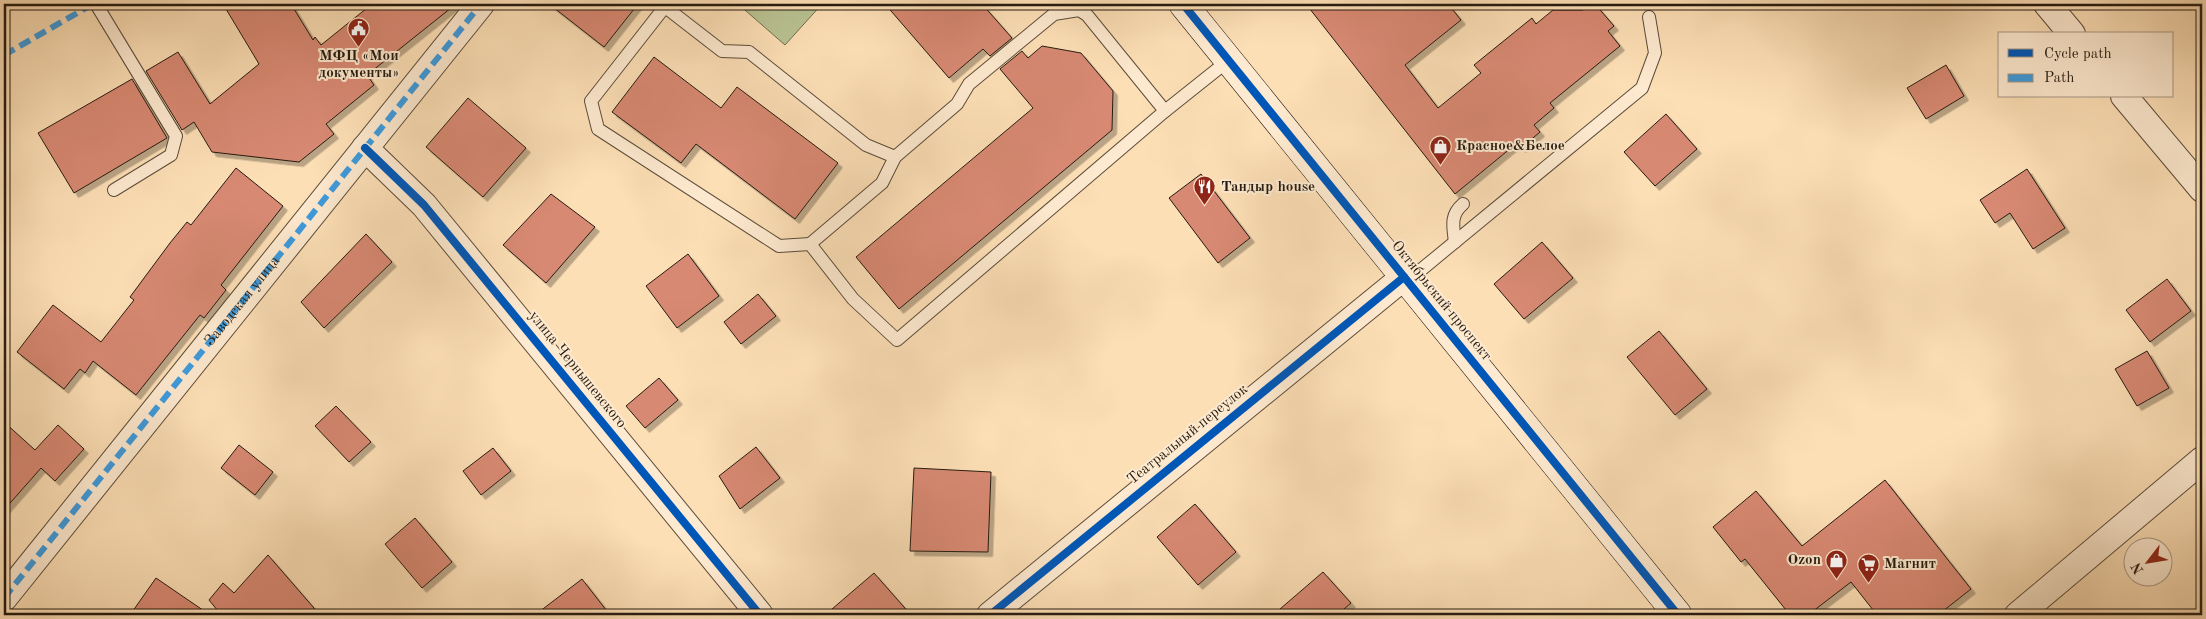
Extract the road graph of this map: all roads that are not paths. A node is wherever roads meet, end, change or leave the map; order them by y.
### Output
1 (96, 4) edge
2 (481, 4) edge
3 (1183, 4) edge
4 (2047, 4) edge
5 (666, 5) edge
6 (1649, 17) dead end
7 (2070, 32) edge
8 (1228, 60) junction
9 (2126, 98) edge
10 (1165, 111) junction
11 (365, 148) junction
12 (895, 157) junction
13 (114, 190) dead end
14 (2202, 190) edge
15 (1463, 204) dead end
16 (1455, 242) junction
17 (810, 244) junction
18 (1404, 276) junction
19 (2202, 460) edge
20 (4, 598) edge
21 (760, 615) edge
22 (990, 615) edge
23 (1678, 615) edge
24 (2018, 615) edge

1 - 13 lane
2 - 11 street, Заводская улица
3 - 8 street, Октябрьский проспект
4 - 7 street
5 - 12 lane
5 - 17 lane
6 - 16 lane
8 - 10 lane
8 - 18 street, Октябрьский проспект
9 - 14 street
10 - 12 lane
10 - 17 lane
11 - 20 street, Заводская улица
11 - 21 street, улица Чернышевского
12 - 17 lane
15 - 16 lane
16 - 18 lane
18 - 22 street, Театральный переулок
18 - 23 street, Октябрьский проспект
19 - 24 street

